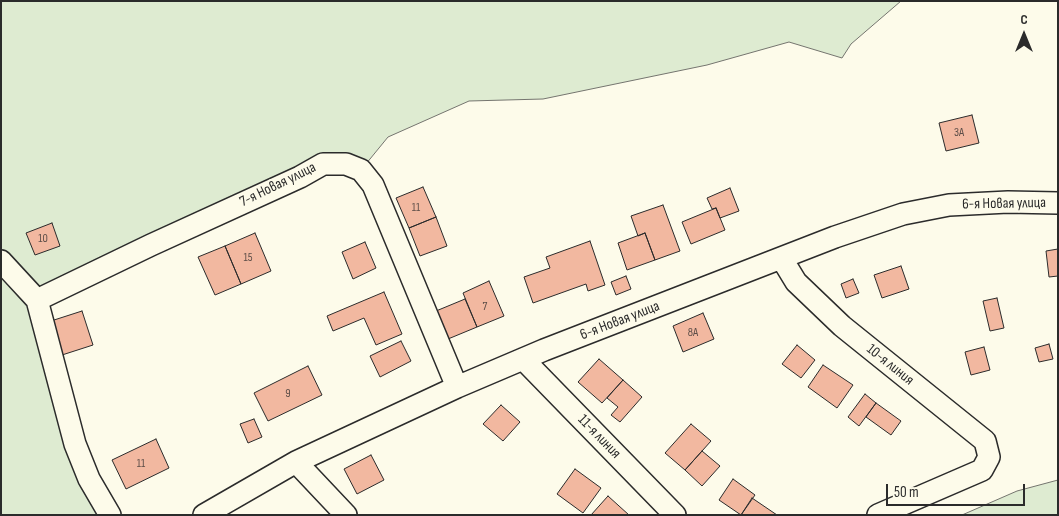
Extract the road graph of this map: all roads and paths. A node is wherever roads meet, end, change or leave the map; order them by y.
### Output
1 (1058, 204) edge
2 (782, 259) junction
3 (1, 261) edge
4 (37, 300) junction
5 (523, 359) junction
6 (457, 387) junction
7 (296, 462) junction
8 (110, 515) edge
9 (204, 515) edge
10 (346, 515) edge
11 (675, 515) edge
12 (878, 515) edge

1 - 2 street, 6-я Новая улица
2 - 5 street, 6-я Новая улица
2 - 12 street, 10-я линия
3 - 4 street
4 - 6 street, 7-я Новая улица
4 - 8 street
5 - 6 street, 6-я Новая улица
5 - 11 street, 11-я линия
6 - 7 street, 6-я Новая улица
7 - 9 street, 6-я Новая улица
7 - 10 street

